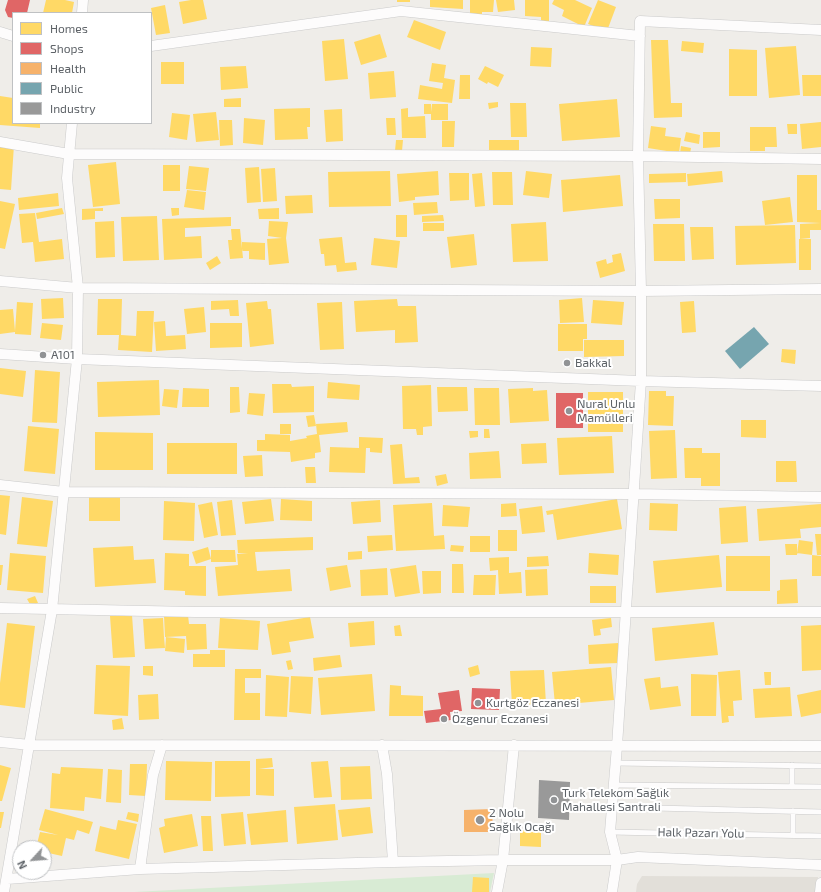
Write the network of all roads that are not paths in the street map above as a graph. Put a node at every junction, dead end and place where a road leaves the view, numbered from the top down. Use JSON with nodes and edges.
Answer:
{"nodes":[{"id":1,"x":83,"y":0,"type":"edge"},
{"id":2,"x":82,"y":12,"type":"edge"},
{"id":3,"x":821,"y":30,"type":"edge"},
{"id":4,"x":0,"y":32,"type":"edge"},
{"id":5,"x":12,"y":36,"type":"edge"},
{"id":6,"x":640,"y":36,"type":"junction"},
{"id":7,"x":152,"y":46,"type":"edge"},
{"id":8,"x":72,"y":124,"type":"edge"},
{"id":9,"x":0,"y":142,"type":"edge"},
{"id":10,"x":69,"y":154,"type":"junction"},
{"id":11,"x":638,"y":156,"type":"junction"},
{"id":12,"x":821,"y":159,"type":"edge"},
{"id":13,"x":0,"y":281,"type":"edge"},
{"id":14,"x":78,"y":288,"type":"junction"},
{"id":15,"x":821,"y":289,"type":"edge"},
{"id":16,"x":641,"y":291,"type":"junction"},
{"id":17,"x":0,"y":354,"type":"edge"},
{"id":18,"x":77,"y":359,"type":"junction"},
{"id":19,"x":641,"y":381,"type":"junction"},
{"id":20,"x":821,"y":386,"type":"edge"},
{"id":21,"x":0,"y":485,"type":"edge"},
{"id":22,"x":64,"y":492,"type":"junction"},
{"id":23,"x":633,"y":494,"type":"junction"},
{"id":24,"x":821,"y":496,"type":"edge"},
{"id":25,"x":0,"y":608,"type":"edge"},
{"id":26,"x":52,"y":610,"type":"junction"},
{"id":27,"x":625,"y":612,"type":"junction"},
{"id":28,"x":821,"y":612,"type":"edge"},
{"id":29,"x":0,"y":742,"type":"edge"},
{"id":30,"x":30,"y":745,"type":"junction"},
{"id":31,"x":162,"y":745,"type":"junction"},
{"id":32,"x":382,"y":745,"type":"junction"},
{"id":33,"x":514,"y":745,"type":"junction"},
{"id":34,"x":617,"y":746,"type":"junction"},
{"id":35,"x":821,"y":746,"type":"edge"},
{"id":36,"x":616,"y":762,"type":"junction"},
{"id":37,"x":792,"y":765,"type":"junction"},
{"id":38,"x":821,"y":766,"type":"edge"},
{"id":39,"x":614,"y":785,"type":"junction"},
{"id":40,"x":792,"y":787,"type":"junction"},
{"id":41,"x":821,"y":787,"type":"edge"},
{"id":42,"x":612,"y":807,"type":"junction"},
{"id":43,"x":792,"y":811,"type":"junction"},
{"id":44,"x":821,"y":812,"type":"edge"},
{"id":45,"x":610,"y":832,"type":"junction"},
{"id":46,"x":793,"y":835,"type":"junction"},
{"id":47,"x":821,"y":836,"type":"edge"},
{"id":48,"x":503,"y":860,"type":"junction"},
{"id":49,"x":617,"y":860,"type":"junction"},
{"id":50,"x":393,"y":862,"type":"junction"},
{"id":51,"x":821,"y":865,"type":"edge"},
{"id":52,"x":140,"y":869,"type":"junction"},
{"id":53,"x":7,"y":879,"type":"junction"},
{"id":54,"x":821,"y":883,"type":"edge"},
{"id":55,"x":4,"y":892,"type":"edge"},
{"id":56,"x":497,"y":892,"type":"edge"},
{"id":57,"x":612,"y":892,"type":"edge"},
{"id":58,"x":820,"y":892,"type":"edge"}],
"edges":[{"from":1,"to":2,"type":"street"},
{"from":3,"to":6,"type":"street"},
{"from":4,"to":5,"type":"street"},
{"from":6,"to":7,"type":"street"},
{"from":6,"to":11,"type":"street"},
{"from":8,"to":10,"type":"street"},
{"from":9,"to":10,"type":"street"},
{"from":10,"to":11,"type":"street"},
{"from":10,"to":14,"type":"street"},
{"from":11,"to":12,"type":"street"},
{"from":11,"to":16,"type":"street"},
{"from":13,"to":14,"type":"street"},
{"from":14,"to":16,"type":"street"},
{"from":14,"to":18,"type":"street"},
{"from":15,"to":16,"type":"street"},
{"from":16,"to":19,"type":"street"},
{"from":17,"to":18,"type":"street"},
{"from":18,"to":19,"type":"street"},
{"from":18,"to":22,"type":"street"},
{"from":19,"to":20,"type":"street"},
{"from":19,"to":23,"type":"street"},
{"from":21,"to":22,"type":"street"},
{"from":22,"to":23,"type":"street"},
{"from":22,"to":26,"type":"street"},
{"from":23,"to":24,"type":"street"},
{"from":23,"to":27,"type":"street"},
{"from":25,"to":26,"type":"street"},
{"from":26,"to":27,"type":"street"},
{"from":26,"to":30,"type":"street"},
{"from":27,"to":28,"type":"street"},
{"from":27,"to":34,"type":"street"},
{"from":29,"to":30,"type":"street"},
{"from":30,"to":31,"type":"street"},
{"from":30,"to":53,"type":"street"},
{"from":31,"to":32,"type":"street"},
{"from":31,"to":52,"type":"street"},
{"from":32,"to":33,"type":"street"},
{"from":32,"to":50,"type":"street"},
{"from":33,"to":34,"type":"street"},
{"from":33,"to":48,"type":"street"},
{"from":34,"to":35,"type":"street"},
{"from":34,"to":36,"type":"street"},
{"from":36,"to":37,"type":"lane"},
{"from":36,"to":39,"type":"street"},
{"from":37,"to":38,"type":"lane"},
{"from":37,"to":40,"type":"lane"},
{"from":39,"to":40,"type":"lane"},
{"from":39,"to":42,"type":"street"},
{"from":40,"to":41,"type":"lane"},
{"from":42,"to":43,"type":"lane","name":"Halk Pazarı Yolu"},
{"from":42,"to":45,"type":"street"},
{"from":43,"to":44,"type":"lane","name":"Halk Pazarı Yolu"},
{"from":43,"to":46,"type":"lane"},
{"from":45,"to":46,"type":"lane","name":"Halk Pazarı Yolu"},
{"from":45,"to":49,"type":"street"},
{"from":46,"to":47,"type":"lane","name":"Halk Pazarı Yolu"},
{"from":48,"to":49,"type":"street"},
{"from":48,"to":50,"type":"street"},
{"from":48,"to":56,"type":"street"},
{"from":49,"to":51,"type":"street"},
{"from":49,"to":57,"type":"street"},
{"from":50,"to":52,"type":"street"},
{"from":52,"to":53,"type":"street"},
{"from":53,"to":55,"type":"street"},
{"from":54,"to":58,"type":"street"}]}
